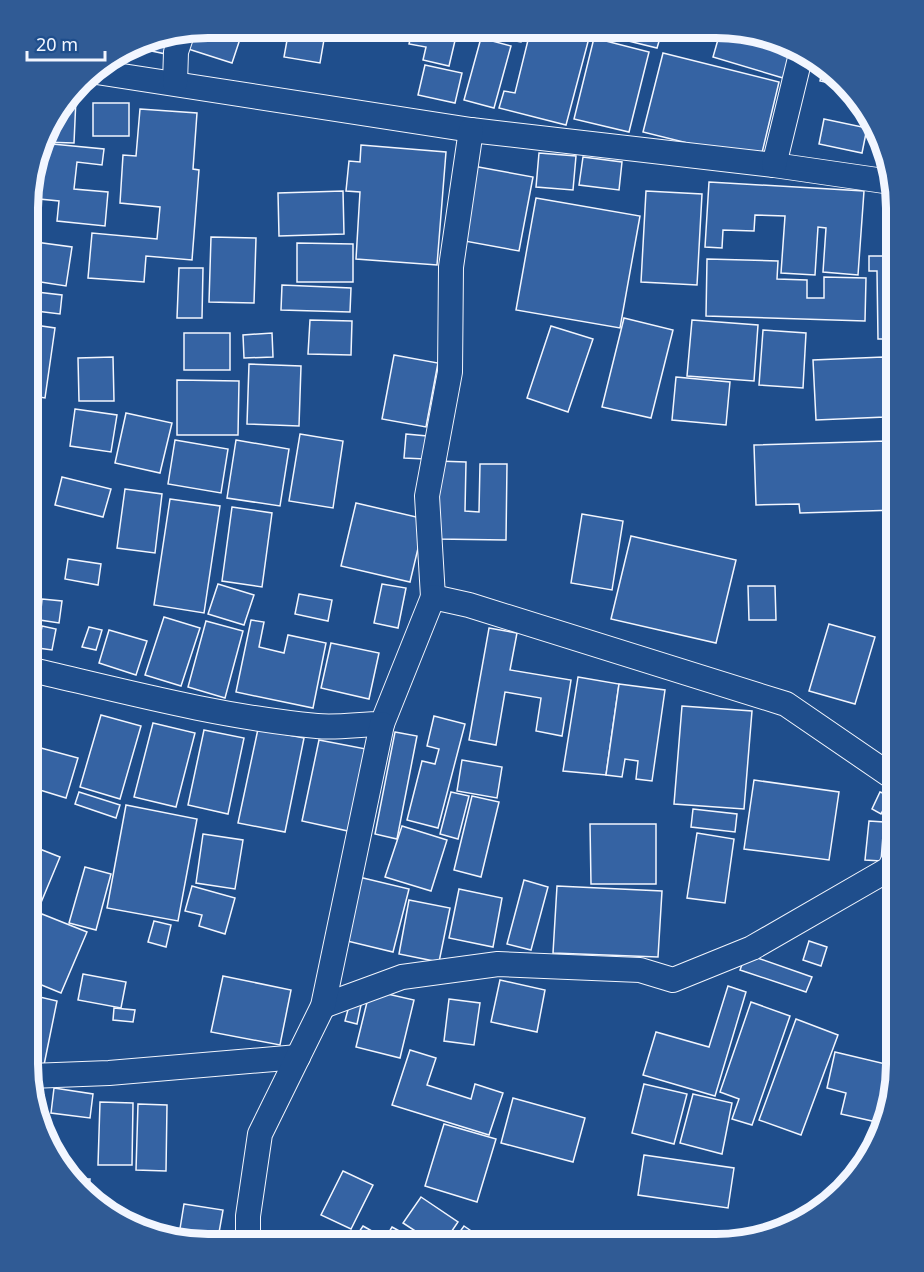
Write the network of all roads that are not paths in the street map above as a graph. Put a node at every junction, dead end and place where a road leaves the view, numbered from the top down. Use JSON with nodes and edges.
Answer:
{"nodes":[{"id":1,"x":180,"y":40,"type":"edge"},
{"id":2,"x":800,"y":59,"type":"edge"},
{"id":3,"x":104,"y":73,"type":"edge"},
{"id":4,"x":174,"y":83,"type":"junction"},
{"id":5,"x":471,"y":130,"type":"junction"},
{"id":6,"x":774,"y":165,"type":"junction"},
{"id":7,"x":884,"y":181,"type":"edge"},
{"id":8,"x":433,"y":597,"type":"junction"},
{"id":9,"x":37,"y":671,"type":"edge"},
{"id":10,"x":382,"y":724,"type":"junction"},
{"id":11,"x":886,"y":772,"type":"edge"},
{"id":12,"x":886,"y":871,"type":"edge"},
{"id":13,"x":323,"y":1006,"type":"junction"},
{"id":14,"x":298,"y":1057,"type":"junction"},
{"id":15,"x":38,"y":1076,"type":"edge"},
{"id":16,"x":248,"y":1234,"type":"edge"}],
"edges":[{"from":1,"to":4,"type":"street"},
{"from":2,"to":6,"type":"street"},
{"from":3,"to":4,"type":"street"},
{"from":4,"to":5,"type":"street"},
{"from":5,"to":6,"type":"street"},
{"from":5,"to":8,"type":"street"},
{"from":6,"to":7,"type":"street"},
{"from":8,"to":10,"type":"street"},
{"from":8,"to":11,"type":"street"},
{"from":9,"to":10,"type":"street"},
{"from":10,"to":13,"type":"street"},
{"from":12,"to":13,"type":"street"},
{"from":13,"to":14,"type":"street"},
{"from":14,"to":15,"type":"street"},
{"from":14,"to":16,"type":"street"}]}
